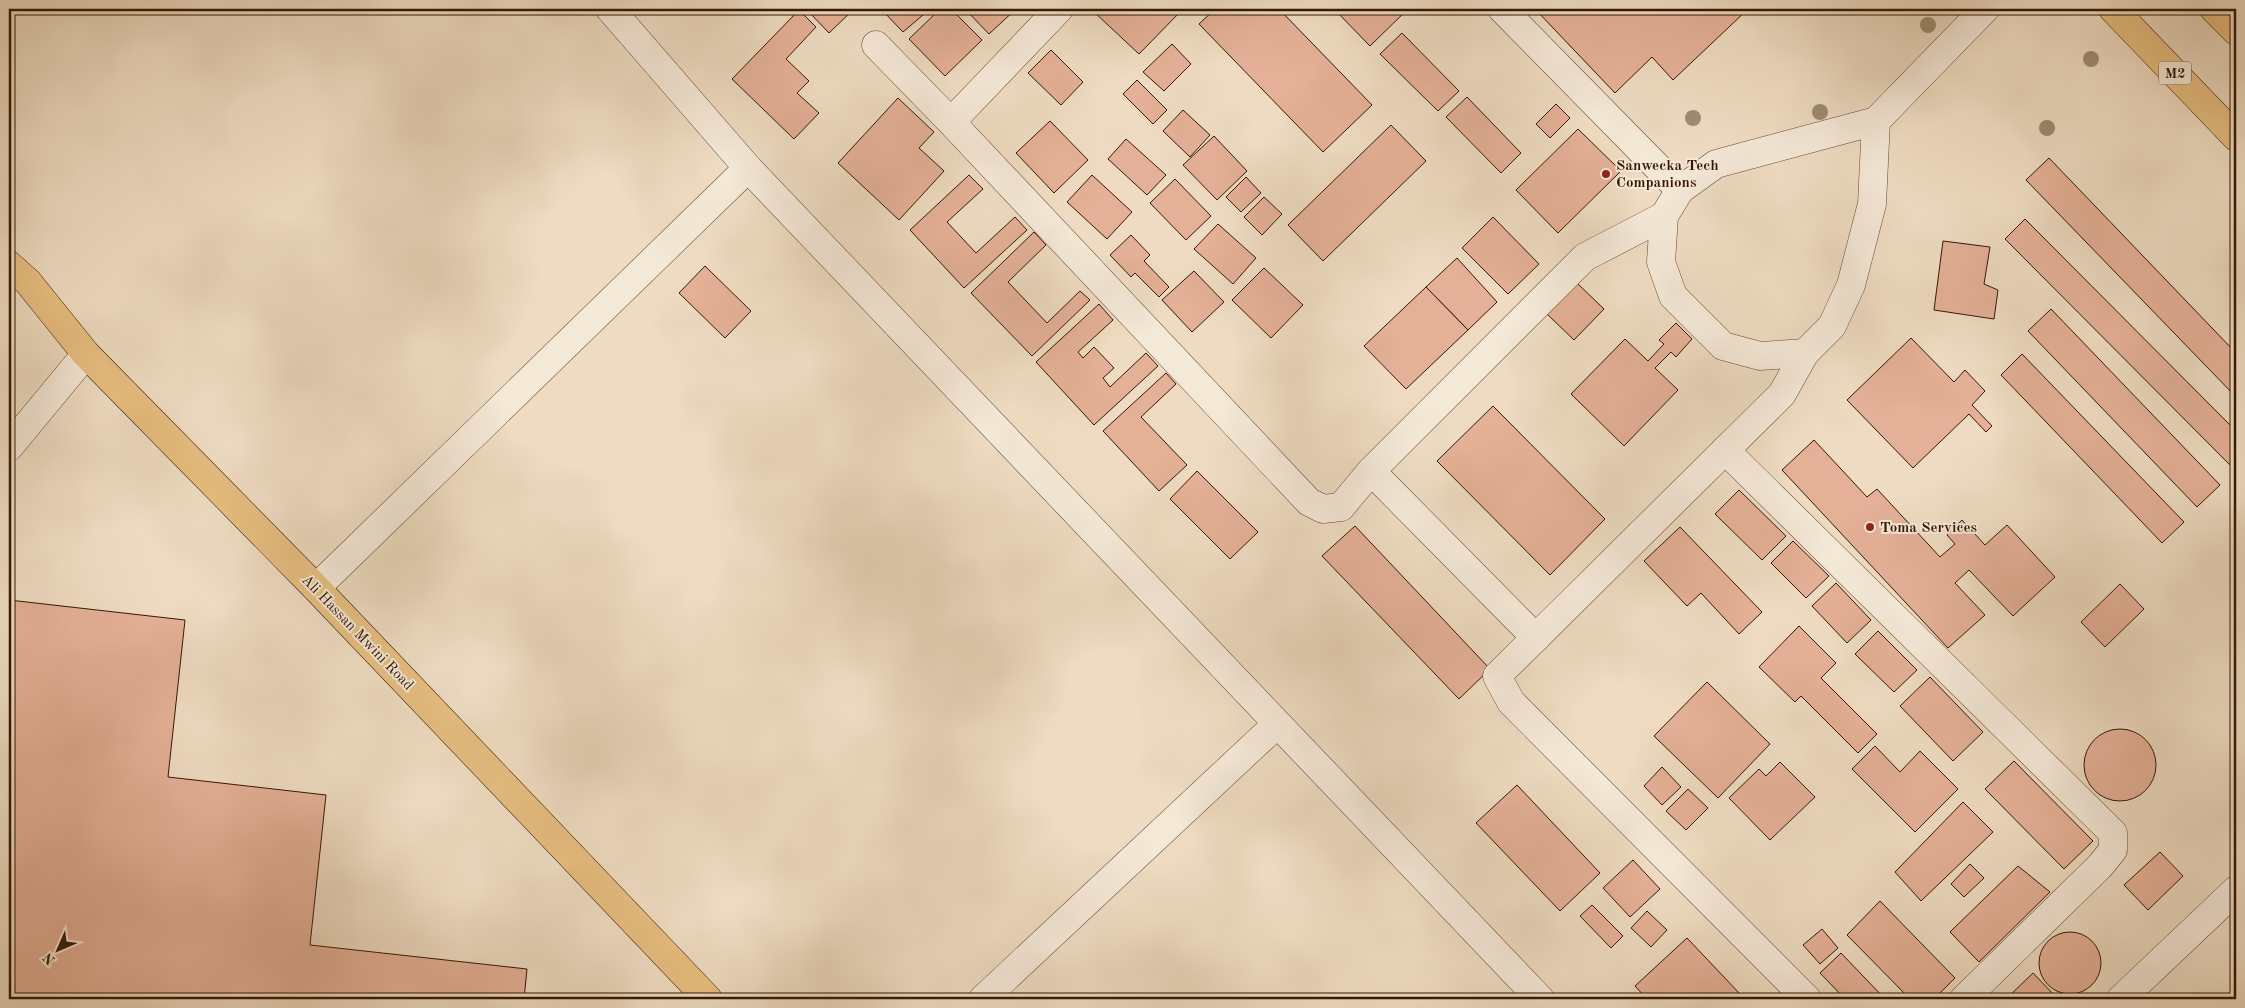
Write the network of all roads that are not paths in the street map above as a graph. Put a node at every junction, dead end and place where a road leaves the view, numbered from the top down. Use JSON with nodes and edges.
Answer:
{"nodes":[{"id":1,"x":610,"y":9,"type":"edge"},
{"id":2,"x":1060,"y":9,"type":"edge"},
{"id":3,"x":1502,"y":9,"type":"edge"},
{"id":4,"x":1985,"y":9,"type":"edge"},
{"id":5,"x":2113,"y":9,"type":"edge"},
{"id":6,"x":2214,"y":9,"type":"edge"},
{"id":7,"x":2236,"y":31,"type":"edge"},
{"id":8,"x":876,"y":45,"type":"dead end"},
{"id":9,"x":1876,"y":121,"type":"junction"},
{"id":10,"x":951,"y":122,"type":"junction"},
{"id":11,"x":2236,"y":137,"type":"edge"},
{"id":12,"x":748,"y":168,"type":"junction"},
{"id":13,"x":1680,"y":190,"type":"junction"},
{"id":14,"x":1664,"y":216,"type":"junction"},
{"id":15,"x":9,"y":265,"type":"edge"},
{"id":16,"x":1805,"y":353,"type":"junction"},
{"id":17,"x":86,"y":354,"type":"junction"},
{"id":18,"x":9,"y":447,"type":"edge"},
{"id":19,"x":1725,"y":450,"type":"junction"},
{"id":20,"x":1371,"y":471,"type":"junction"},
{"id":21,"x":316,"y":588,"type":"junction"},
{"id":22,"x":1536,"y":638,"type":"junction"},
{"id":23,"x":1276,"y":724,"type":"junction"},
{"id":24,"x":2236,"y":890,"type":"edge"},
{"id":25,"x":708,"y":999,"type":"edge"},
{"id":26,"x":983,"y":999,"type":"edge"},
{"id":27,"x":1540,"y":999,"type":"edge"},
{"id":28,"x":1807,"y":999,"type":"edge"},
{"id":29,"x":1964,"y":999,"type":"edge"},
{"id":30,"x":2121,"y":999,"type":"edge"}],
"edges":[{"from":1,"to":12,"type":"street"},
{"from":2,"to":10,"type":"street"},
{"from":3,"to":13,"type":"street"},
{"from":4,"to":9,"type":"street"},
{"from":5,"to":11,"type":"main road","number":"M2"},
{"from":6,"to":7,"type":"main road"},
{"from":8,"to":10,"type":"street"},
{"from":9,"to":13,"type":"street"},
{"from":9,"to":16,"type":"street"},
{"from":10,"to":20,"type":"street"},
{"from":12,"to":21,"type":"street"},
{"from":12,"to":23,"type":"street"},
{"from":13,"to":14,"type":"street"},
{"from":14,"to":16,"type":"street"},
{"from":14,"to":20,"type":"street"},
{"from":15,"to":17,"type":"main road","name":"Ali Hassan Mwini Road"},
{"from":16,"to":19,"type":"street"},
{"from":17,"to":18,"type":"street"},
{"from":17,"to":21,"type":"main road","name":"Ali Hassan Mwini Road"},
{"from":19,"to":22,"type":"street"},
{"from":19,"to":29,"type":"street"},
{"from":20,"to":22,"type":"street"},
{"from":21,"to":25,"type":"main road","name":"Ali Hassan Mwini Road"},
{"from":22,"to":28,"type":"street"},
{"from":23,"to":26,"type":"street"},
{"from":23,"to":27,"type":"street"},
{"from":24,"to":30,"type":"street"}]}
